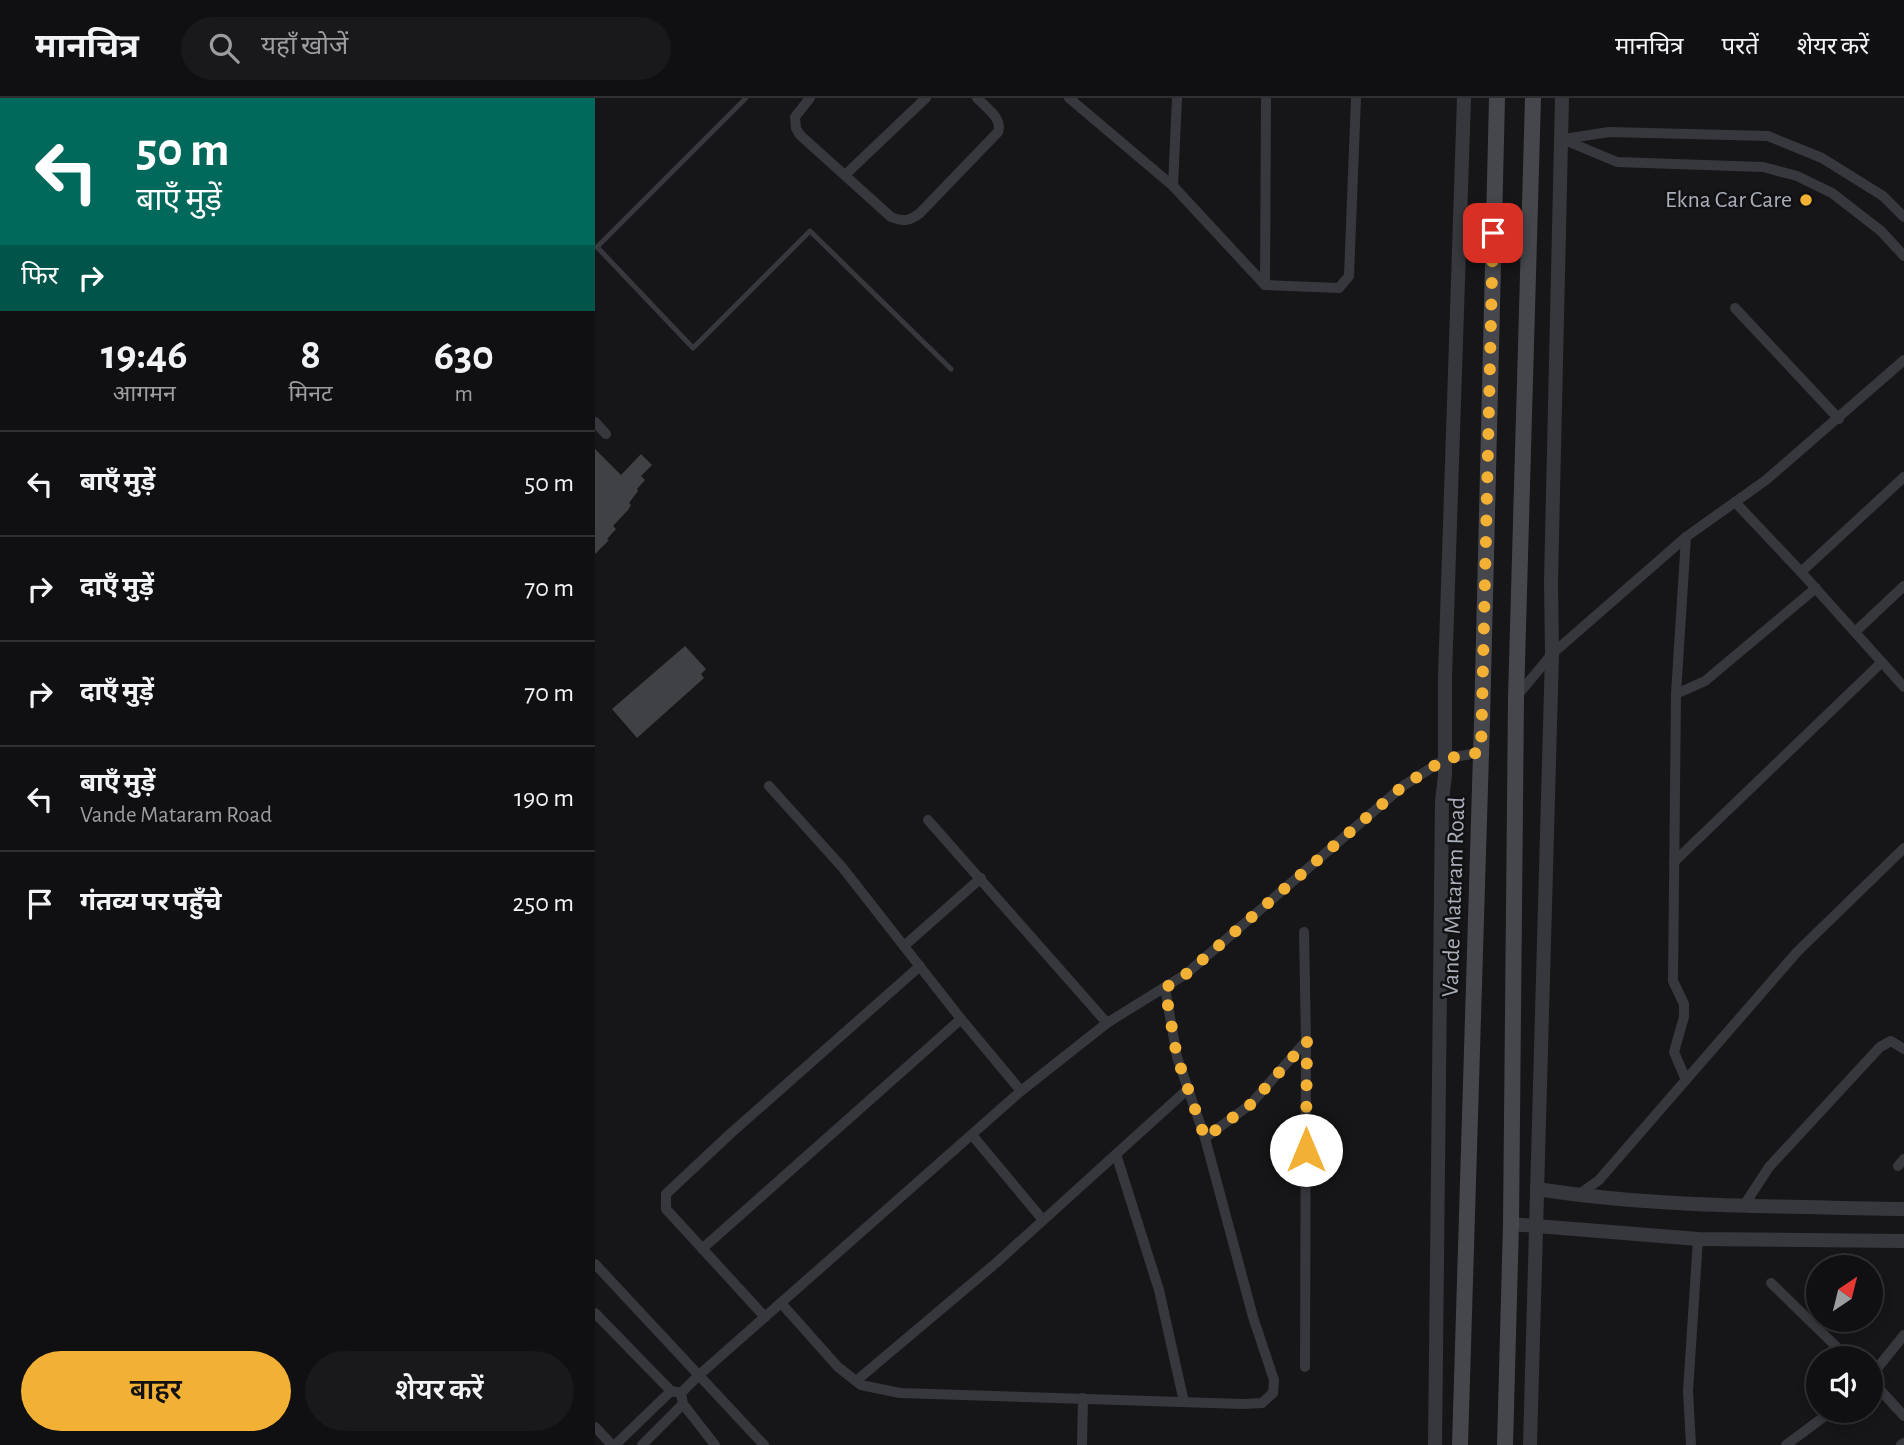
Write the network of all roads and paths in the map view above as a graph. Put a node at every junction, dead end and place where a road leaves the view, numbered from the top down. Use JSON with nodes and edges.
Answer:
{"nodes":[{"id":1,"x":746,"y":98,"type":"edge"},
{"id":2,"x":810,"y":98,"type":"edge"},
{"id":3,"x":925,"y":98,"type":"edge"},
{"id":4,"x":977,"y":98,"type":"edge"},
{"id":5,"x":1069,"y":98,"type":"edge"},
{"id":6,"x":1084,"y":98,"type":"edge"},
{"id":7,"x":1177,"y":98,"type":"edge"},
{"id":8,"x":1266,"y":98,"type":"edge"},
{"id":9,"x":1356,"y":98,"type":"edge"},
{"id":10,"x":1464,"y":98,"type":"edge"},
{"id":11,"x":1497,"y":98,"type":"edge"},
{"id":12,"x":1533,"y":98,"type":"edge"},
{"id":13,"x":1562,"y":98,"type":"edge"},
{"id":14,"x":1084,"y":111,"type":"junction"},
{"id":15,"x":1562,"y":139,"type":"junction"},
{"id":16,"x":845,"y":174,"type":"junction"},
{"id":17,"x":1173,"y":186,"type":"junction"},
{"id":18,"x":1904,"y":217,"type":"edge"},
{"id":19,"x":596,"y":246,"type":"edge"},
{"id":20,"x":1904,"y":256,"type":"edge"},
{"id":21,"x":1265,"y":285,"type":"junction"},
{"id":22,"x":1735,"y":308,"type":"dead end"},
{"id":23,"x":1904,"y":360,"type":"edge"},
{"id":24,"x":951,"y":369,"type":"dead end"},
{"id":25,"x":1839,"y":419,"type":"junction"},
{"id":26,"x":595,"y":422,"type":"edge"},
{"id":27,"x":606,"y":433,"type":"dead end"},
{"id":28,"x":1904,"y":477,"type":"edge"},
{"id":29,"x":1735,"y":502,"type":"junction"},
{"id":30,"x":1686,"y":537,"type":"junction"},
{"id":31,"x":1801,"y":572,"type":"junction"},
{"id":32,"x":1904,"y":586,"type":"edge"},
{"id":33,"x":1816,"y":588,"type":"junction"},
{"id":34,"x":1855,"y":632,"type":"junction"},
{"id":35,"x":1552,"y":654,"type":"junction"},
{"id":36,"x":1882,"y":662,"type":"junction"},
{"id":37,"x":1904,"y":687,"type":"edge"},
{"id":38,"x":1676,"y":694,"type":"junction"},
{"id":39,"x":1516,"y":698,"type":"junction"},
{"id":40,"x":1481,"y":752,"type":"junction"},
{"id":41,"x":1445,"y":759,"type":"junction"},
{"id":42,"x":769,"y":786,"type":"dead end"},
{"id":43,"x":928,"y":820,"type":"dead end"},
{"id":44,"x":1904,"y":848,"type":"edge"},
{"id":45,"x":1674,"y":862,"type":"junction"},
{"id":46,"x":981,"y":877,"type":"junction"},
{"id":47,"x":1304,"y":932,"type":"dead end"},
{"id":48,"x":904,"y":946,"type":"junction"},
{"id":49,"x":920,"y":966,"type":"junction"},
{"id":50,"x":1165,"y":988,"type":"junction"},
{"id":51,"x":961,"y":1019,"type":"junction"},
{"id":52,"x":1107,"y":1023,"type":"junction"},
{"id":53,"x":1307,"y":1041,"type":"junction"},
{"id":54,"x":1904,"y":1049,"type":"edge"},
{"id":55,"x":1686,"y":1080,"type":"junction"},
{"id":56,"x":1188,"y":1089,"type":"junction"},
{"id":57,"x":1021,"y":1091,"type":"junction"},
{"id":58,"x":972,"y":1135,"type":"junction"},
{"id":59,"x":1205,"y":1138,"type":"junction"},
{"id":60,"x":1116,"y":1154,"type":"junction"},
{"id":61,"x":1537,"y":1189,"type":"junction"},
{"id":62,"x":1578,"y":1195,"type":"junction"},
{"id":63,"x":1743,"y":1207,"type":"junction"},
{"id":64,"x":1904,"y":1209,"type":"edge"},
{"id":65,"x":1043,"y":1220,"type":"junction"},
{"id":66,"x":1511,"y":1224,"type":"junction"},
{"id":67,"x":1535,"y":1226,"type":"junction"},
{"id":68,"x":1698,"y":1239,"type":"junction"},
{"id":69,"x":1904,"y":1241,"type":"edge"},
{"id":70,"x":702,"y":1249,"type":"junction"},
{"id":71,"x":595,"y":1264,"type":"edge"},
{"id":72,"x":1771,"y":1283,"type":"dead end"},
{"id":73,"x":781,"y":1303,"type":"junction"},
{"id":74,"x":595,"y":1313,"type":"edge"},
{"id":75,"x":765,"y":1317,"type":"junction"},
{"id":76,"x":1904,"y":1335,"type":"edge"},
{"id":77,"x":1836,"y":1346,"type":"edge"},
{"id":78,"x":1883,"y":1362,"type":"edge"},
{"id":79,"x":1305,"y":1367,"type":"dead end"},
{"id":80,"x":698,"y":1376,"type":"junction"},
{"id":81,"x":856,"y":1381,"type":"junction"},
{"id":82,"x":1883,"y":1392,"type":"edge"},
{"id":83,"x":678,"y":1396,"type":"junction"},
{"id":84,"x":1083,"y":1398,"type":"junction"},
{"id":85,"x":1184,"y":1402,"type":"junction"},
{"id":86,"x":1904,"y":1416,"type":"edge"},
{"id":87,"x":1816,"y":1423,"type":"edge"},
{"id":88,"x":595,"y":1427,"type":"edge"},
{"id":89,"x":613,"y":1445,"type":"edge"},
{"id":90,"x":642,"y":1445,"type":"edge"},
{"id":91,"x":715,"y":1445,"type":"edge"},
{"id":92,"x":764,"y":1445,"type":"edge"},
{"id":93,"x":1082,"y":1445,"type":"edge"},
{"id":94,"x":1435,"y":1445,"type":"edge"},
{"id":95,"x":1460,"y":1445,"type":"edge"},
{"id":96,"x":1505,"y":1445,"type":"edge"},
{"id":97,"x":1530,"y":1445,"type":"edge"},
{"id":98,"x":1691,"y":1445,"type":"edge"},
{"id":99,"x":1786,"y":1445,"type":"edge"}],
"edges":[{"from":1,"to":19,"type":"lane"},
{"from":2,"to":16,"type":"street"},
{"from":3,"to":16,"type":"street"},
{"from":4,"to":16,"type":"street"},
{"from":5,"to":14,"type":"street"},
{"from":6,"to":14,"type":"street"},
{"from":7,"to":17,"type":"street"},
{"from":8,"to":21,"type":"street"},
{"from":9,"to":21,"type":"street"},
{"from":10,"to":41,"type":"street"},
{"from":11,"to":40,"type":"main road","name":"Vande Mataram Road"},
{"from":12,"to":39,"type":"main road"},
{"from":13,"to":15,"type":"street"},
{"from":14,"to":17,"type":"street"},
{"from":15,"to":18,"type":"street"},
{"from":15,"to":20,"type":"street"},
{"from":15,"to":35,"type":"street"},
{"from":17,"to":21,"type":"street"},
{"from":19,"to":24,"type":"lane"},
{"from":22,"to":25,"type":"street"},
{"from":23,"to":25,"type":"street"},
{"from":25,"to":29,"type":"street"},
{"from":26,"to":27,"type":"street"},
{"from":28,"to":31,"type":"street"},
{"from":29,"to":30,"type":"street"},
{"from":29,"to":31,"type":"street"},
{"from":30,"to":35,"type":"street"},
{"from":30,"to":38,"type":"street"},
{"from":31,"to":33,"type":"street"},
{"from":32,"to":34,"type":"street"},
{"from":33,"to":34,"type":"street"},
{"from":33,"to":38,"type":"street"},
{"from":34,"to":36,"type":"street"},
{"from":35,"to":39,"type":"street"},
{"from":35,"to":61,"type":"street"},
{"from":36,"to":37,"type":"street"},
{"from":36,"to":45,"type":"street"},
{"from":38,"to":45,"type":"street"},
{"from":39,"to":66,"type":"main road"},
{"from":40,"to":41,"type":"street"},
{"from":40,"to":95,"type":"main road","name":"Vande Mataram Road"},
{"from":41,"to":50,"type":"street"},
{"from":41,"to":94,"type":"street"},
{"from":42,"to":48,"type":"street"},
{"from":43,"to":46,"type":"street"},
{"from":44,"to":55,"type":"street"},
{"from":45,"to":55,"type":"street"},
{"from":46,"to":48,"type":"street"},
{"from":46,"to":52,"type":"street"},
{"from":47,"to":53,"type":"street"},
{"from":48,"to":49,"type":"street"},
{"from":49,"to":51,"type":"street"},
{"from":49,"to":70,"type":"street"},
{"from":50,"to":52,"type":"street"},
{"from":50,"to":56,"type":"street"},
{"from":51,"to":57,"type":"street"},
{"from":51,"to":70,"type":"street"},
{"from":52,"to":57,"type":"street"},
{"from":53,"to":59,"type":"street"},
{"from":53,"to":79,"type":"street"},
{"from":54,"to":63,"type":"street"},
{"from":55,"to":62,"type":"street"},
{"from":56,"to":59,"type":"street"},
{"from":56,"to":60,"type":"street"},
{"from":57,"to":58,"type":"street"},
{"from":58,"to":65,"type":"street"},
{"from":58,"to":73,"type":"street"},
{"from":59,"to":85,"type":"street"},
{"from":60,"to":65,"type":"street"},
{"from":60,"to":85,"type":"street"},
{"from":61,"to":62,"type":"street"},
{"from":61,"to":67,"type":"street"},
{"from":62,"to":63,"type":"street"},
{"from":63,"to":64,"type":"street"},
{"from":65,"to":81,"type":"street"},
{"from":66,"to":67,"type":"street"},
{"from":66,"to":96,"type":"main road"},
{"from":67,"to":68,"type":"street"},
{"from":67,"to":97,"type":"street"},
{"from":68,"to":69,"type":"street"},
{"from":68,"to":98,"type":"street"},
{"from":70,"to":75,"type":"street"},
{"from":71,"to":80,"type":"street"},
{"from":72,"to":77,"type":"street"},
{"from":73,"to":75,"type":"street"},
{"from":73,"to":81,"type":"street"},
{"from":74,"to":83,"type":"street"},
{"from":75,"to":80,"type":"street"},
{"from":76,"to":78,"type":"street"},
{"from":80,"to":83,"type":"street"},
{"from":80,"to":92,"type":"street"},
{"from":81,"to":84,"type":"street"},
{"from":82,"to":86,"type":"street"},
{"from":83,"to":89,"type":"street"},
{"from":83,"to":90,"type":"street"},
{"from":83,"to":91,"type":"street"},
{"from":84,"to":85,"type":"street"},
{"from":84,"to":93,"type":"street"},
{"from":87,"to":99,"type":"street"},
{"from":88,"to":89,"type":"street"}]}
